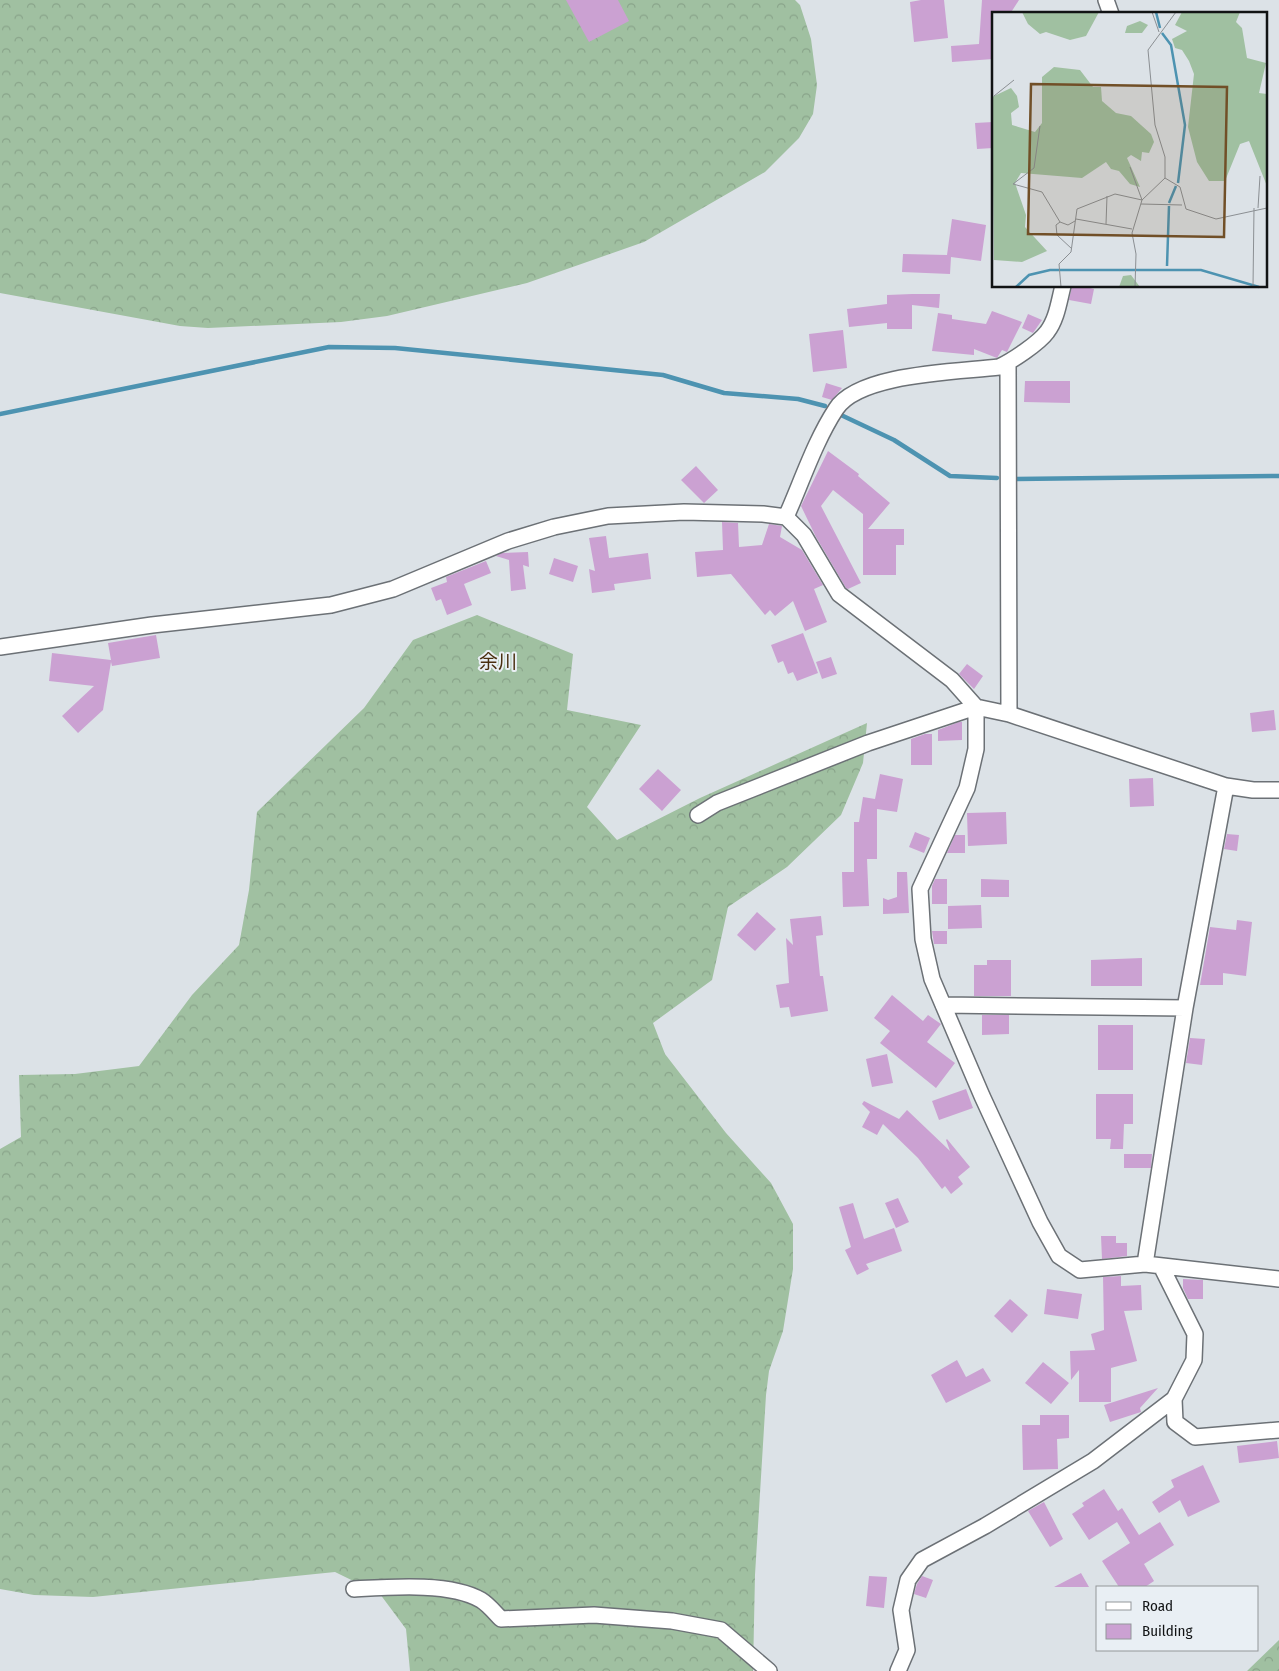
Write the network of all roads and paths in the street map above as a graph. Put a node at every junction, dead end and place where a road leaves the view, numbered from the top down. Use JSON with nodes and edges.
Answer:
{"nodes":[{"id":1,"x":1106,"y":0,"type":"edge"},
{"id":2,"x":1110,"y":12,"type":"edge"},
{"id":3,"x":1062,"y":288,"type":"edge"},
{"id":4,"x":1008,"y":362,"type":"junction"},
{"id":5,"x":786,"y":517,"type":"junction"},
{"id":6,"x":0,"y":647,"type":"edge"},
{"id":7,"x":976,"y":708,"type":"junction"},
{"id":8,"x":1009,"y":714,"type":"junction"},
{"id":9,"x":1226,"y":786,"type":"junction"},
{"id":10,"x":1279,"y":790,"type":"edge"},
{"id":11,"x":698,"y":815,"type":"dead end"},
{"id":12,"x":943,"y":1005,"type":"junction"},
{"id":13,"x":1185,"y":1008,"type":"junction"},
{"id":14,"x":1145,"y":1264,"type":"junction"},
{"id":15,"x":1161,"y":1266,"type":"junction"},
{"id":16,"x":1279,"y":1279,"type":"edge"},
{"id":17,"x":1174,"y":1399,"type":"junction"},
{"id":18,"x":1279,"y":1430,"type":"edge"},
{"id":19,"x":354,"y":1589,"type":"dead end"},
{"id":20,"x":768,"y":1671,"type":"edge"},
{"id":21,"x":898,"y":1671,"type":"edge"}],
"edges":[{"from":1,"to":2,"type":"street"},
{"from":3,"to":4,"type":"street"},
{"from":4,"to":5,"type":"street"},
{"from":4,"to":8,"type":"street"},
{"from":5,"to":6,"type":"street"},
{"from":5,"to":7,"type":"street"},
{"from":7,"to":8,"type":"street"},
{"from":7,"to":11,"type":"street"},
{"from":7,"to":12,"type":"street"},
{"from":8,"to":9,"type":"street"},
{"from":9,"to":10,"type":"street"},
{"from":9,"to":13,"type":"street"},
{"from":12,"to":13,"type":"street"},
{"from":12,"to":14,"type":"street"},
{"from":13,"to":14,"type":"street"},
{"from":14,"to":15,"type":"street"},
{"from":15,"to":16,"type":"street"},
{"from":15,"to":17,"type":"street"},
{"from":17,"to":18,"type":"street"},
{"from":17,"to":21,"type":"street"},
{"from":19,"to":20,"type":"street"}]}
